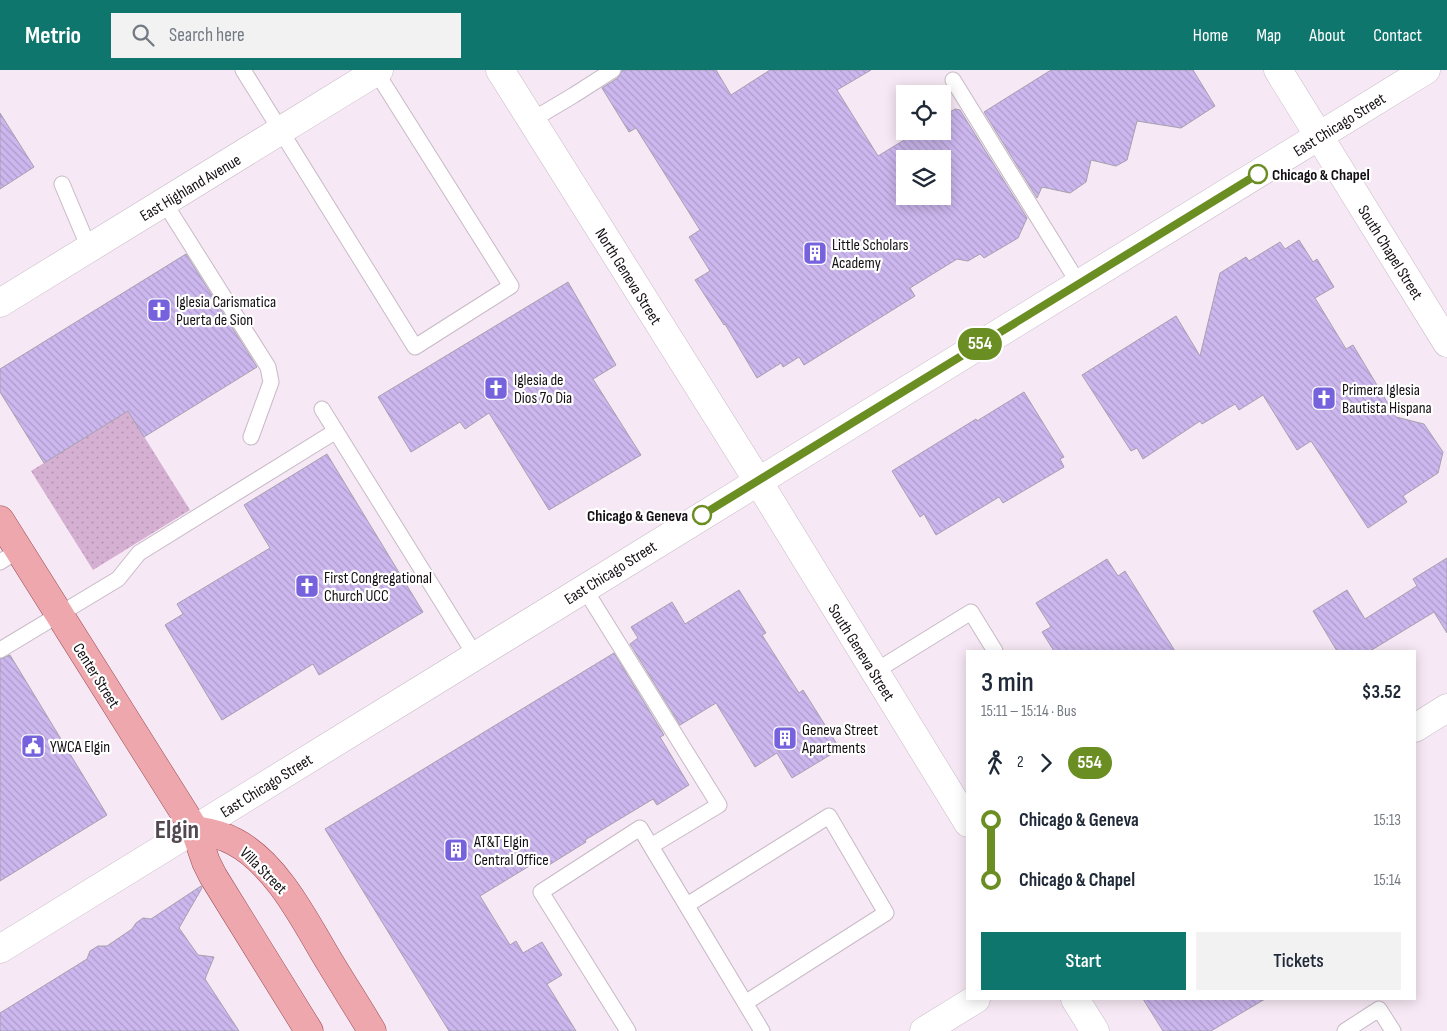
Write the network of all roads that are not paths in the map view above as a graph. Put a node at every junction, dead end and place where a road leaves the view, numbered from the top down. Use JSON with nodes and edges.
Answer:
{"nodes":[{"id":1,"x":243,"y":70,"type":"edge"},
{"id":2,"x":500,"y":70,"type":"edge"},
{"id":3,"x":613,"y":70,"type":"edge"},
{"id":4,"x":1278,"y":70,"type":"edge"},
{"id":5,"x":1426,"y":70,"type":"edge"},
{"id":6,"x":377,"y":71,"type":"edge"},
{"id":7,"x":953,"y":80,"type":"dead end"},
{"id":8,"x":532,"y":120,"type":"junction"},
{"id":9,"x":281,"y":131,"type":"junction"},
{"id":10,"x":1319,"y":136,"type":"junction"},
{"id":11,"x":62,"y":184,"type":"dead end"},
{"id":12,"x":164,"y":202,"type":"junction"},
{"id":13,"x":89,"y":248,"type":"junction"},
{"id":14,"x":1079,"y":284,"type":"junction"},
{"id":15,"x":0,"y":303,"type":"edge"},
{"id":16,"x":1447,"y":343,"type":"edge"},
{"id":17,"x":322,"y":409,"type":"dead end"},
{"id":18,"x":336,"y":431,"type":"junction"},
{"id":19,"x":252,"y":437,"type":"dead end"},
{"id":20,"x":758,"y":482,"type":"junction"},
{"id":21,"x":0,"y":520,"type":"edge"},
{"id":22,"x":9,"y":556,"type":"edge"},
{"id":23,"x":584,"y":588,"type":"junction"},
{"id":24,"x":59,"y":614,"type":"junction"},
{"id":25,"x":0,"y":650,"type":"edge"},
{"id":26,"x":995,"y":650,"type":"edge"},
{"id":27,"x":476,"y":655,"type":"junction"},
{"id":28,"x":874,"y":672,"type":"junction"},
{"id":29,"x":1447,"y":708,"type":"edge"},
{"id":30,"x":1416,"y":727,"type":"edge"},
{"id":31,"x":966,"y":820,"type":"edge"},
{"id":32,"x":195,"y":830,"type":"junction"},
{"id":33,"x":651,"y":846,"type":"junction"},
{"id":34,"x":687,"y":905,"type":"junction"},
{"id":35,"x":0,"y":949,"type":"edge"},
{"id":36,"x":974,"y":1000,"type":"edge"},
{"id":37,"x":1077,"y":1000,"type":"edge"},
{"id":38,"x":745,"y":1003,"type":"junction"},
{"id":39,"x":309,"y":1031,"type":"edge"},
{"id":40,"x":372,"y":1031,"type":"edge"},
{"id":41,"x":628,"y":1031,"type":"edge"},
{"id":42,"x":762,"y":1031,"type":"edge"},
{"id":43,"x":924,"y":1031,"type":"edge"},
{"id":44,"x":1095,"y":1031,"type":"edge"},
{"id":45,"x":1345,"y":1031,"type":"edge"},
{"id":46,"x":1393,"y":1031,"type":"edge"}],
"edges":[{"from":1,"to":9,"type":"lane"},
{"from":2,"to":8,"type":"street","name":"North Geneva Street"},
{"from":3,"to":8,"type":"lane"},
{"from":4,"to":10,"type":"street","name":"South Chapel Street"},
{"from":5,"to":10,"type":"street","name":"East Chicago Street"},
{"from":6,"to":9,"type":"street","name":"East Highland Avenue"},
{"from":6,"to":9,"type":"lane"},
{"from":7,"to":14,"type":"lane"},
{"from":8,"to":20,"type":"street","name":"North Geneva Street"},
{"from":9,"to":12,"type":"street","name":"East Highland Avenue"},
{"from":10,"to":14,"type":"street","name":"East Chicago Street"},
{"from":10,"to":16,"type":"street","name":"South Chapel Street"},
{"from":11,"to":13,"type":"lane"},
{"from":12,"to":13,"type":"street","name":"East Highland Avenue"},
{"from":12,"to":19,"type":"lane"},
{"from":13,"to":15,"type":"street","name":"East Highland Avenue"},
{"from":14,"to":20,"type":"street","name":"East Chicago Street"},
{"from":17,"to":18,"type":"lane"},
{"from":18,"to":24,"type":"lane"},
{"from":18,"to":27,"type":"lane"},
{"from":20,"to":23,"type":"street","name":"East Chicago Street"},
{"from":20,"to":28,"type":"street","name":"South Geneva Street"},
{"from":21,"to":22,"type":"main road","name":"Center Street"},
{"from":22,"to":24,"type":"main road","name":"Center Street"},
{"from":23,"to":27,"type":"street","name":"East Chicago Street"},
{"from":23,"to":33,"type":"lane"},
{"from":24,"to":25,"type":"lane"},
{"from":24,"to":32,"type":"main road","name":"Center Street"},
{"from":26,"to":28,"type":"lane"},
{"from":27,"to":32,"type":"street","name":"East Chicago Street"},
{"from":28,"to":31,"type":"street","name":"South Geneva Street"},
{"from":29,"to":30,"type":"street"},
{"from":32,"to":35,"type":"street","name":"East Chicago Street"},
{"from":32,"to":39,"type":"main road"},
{"from":32,"to":40,"type":"main road","name":"Villa Street"},
{"from":33,"to":34,"type":"lane"},
{"from":33,"to":41,"type":"lane"},
{"from":34,"to":38,"type":"lane"},
{"from":34,"to":38,"type":"lane"},
{"from":36,"to":43,"type":"street"},
{"from":37,"to":44,"type":"street"},
{"from":38,"to":42,"type":"lane"},
{"from":45,"to":46,"type":"lane"}]}
